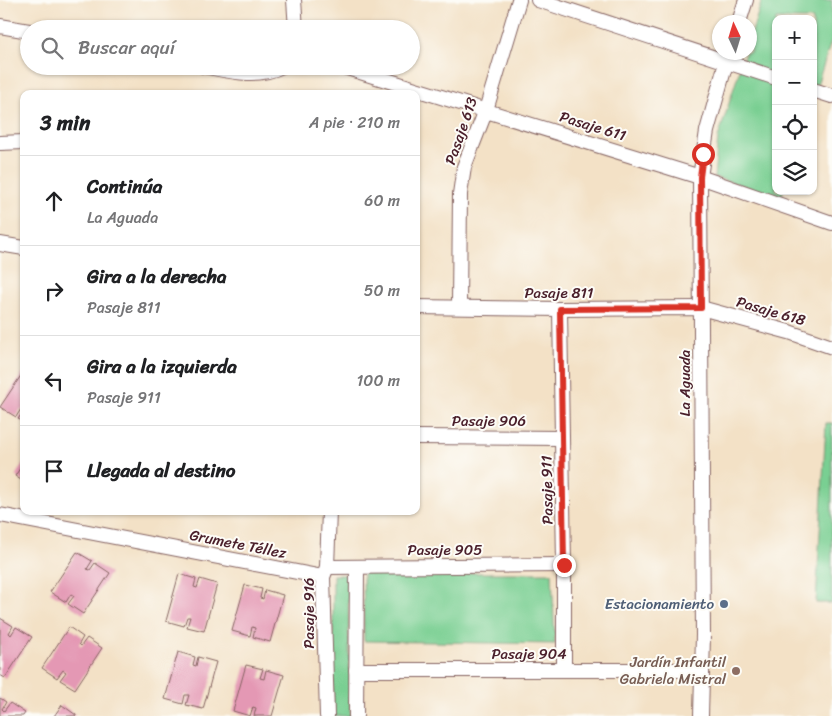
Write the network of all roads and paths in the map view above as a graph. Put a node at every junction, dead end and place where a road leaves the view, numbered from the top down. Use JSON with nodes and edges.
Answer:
{"nodes":[{"id":1,"x":294,"y":0,"type":"edge"},
{"id":2,"x":519,"y":0,"type":"edge"},
{"id":3,"x":538,"y":0,"type":"edge"},
{"id":4,"x":746,"y":0,"type":"edge"},
{"id":5,"x":741,"y":15,"type":"edge"},
{"id":6,"x":295,"y":20,"type":"edge"},
{"id":7,"x":0,"y":26,"type":"edge"},
{"id":8,"x":20,"y":29,"type":"edge"},
{"id":9,"x":712,"y":53,"type":"edge"},
{"id":10,"x":727,"y":60,"type":"edge"},
{"id":11,"x":733,"y":60,"type":"edge"},
{"id":12,"x":371,"y":75,"type":"edge"},
{"id":13,"x":772,"y":76,"type":"edge"},
{"id":14,"x":817,"y":91,"type":"edge"},
{"id":15,"x":832,"y":96,"type":"edge"},
{"id":16,"x":486,"y":110,"type":"junction"},
{"id":17,"x":20,"y":142,"type":"edge"},
{"id":18,"x":0,"y":143,"type":"edge"},
{"id":19,"x":700,"y":177,"type":"junction"},
{"id":20,"x":832,"y":223,"type":"edge"},
{"id":21,"x":0,"y":244,"type":"edge"},
{"id":22,"x":20,"y":247,"type":"edge"},
{"id":23,"x":420,"y":307,"type":"edge"},
{"id":24,"x":459,"y":307,"type":"junction"},
{"id":25,"x":701,"y":308,"type":"junction"},
{"id":26,"x":560,"y":309,"type":"junction"},
{"id":27,"x":832,"y":347,"type":"edge"},
{"id":28,"x":420,"y":437,"type":"edge"},
{"id":29,"x":562,"y":438,"type":"junction"},
{"id":30,"x":0,"y":515,"type":"edge"},
{"id":31,"x":329,"y":515,"type":"edge"},
{"id":32,"x":564,"y":565,"type":"junction"},
{"id":33,"x":356,"y":566,"type":"junction"},
{"id":34,"x":325,"y":572,"type":"junction"},
{"id":35,"x":356,"y":670,"type":"junction"},
{"id":36,"x":564,"y":670,"type":"junction"},
{"id":37,"x":702,"y":670,"type":"junction"},
{"id":38,"x":327,"y":716,"type":"edge"},
{"id":39,"x":356,"y":716,"type":"edge"},
{"id":40,"x":701,"y":716,"type":"edge"}],
"edges":[{"from":1,"to":6,"type":"street"},
{"from":2,"to":16,"type":"street","name":"Pasaje 613"},
{"from":3,"to":9,"type":"street"},
{"from":4,"to":5,"type":"street"},
{"from":7,"to":8,"type":"street"},
{"from":10,"to":19,"type":"street","name":"La Aguada"},
{"from":11,"to":13,"type":"street"},
{"from":12,"to":16,"type":"street","name":"Pasaje 611"},
{"from":14,"to":15,"type":"street"},
{"from":16,"to":19,"type":"street","name":"Pasaje 611"},
{"from":16,"to":24,"type":"street","name":"Pasaje 613"},
{"from":17,"to":18,"type":"street"},
{"from":19,"to":20,"type":"street","name":"Pasaje 611"},
{"from":19,"to":25,"type":"street","name":"La Aguada"},
{"from":21,"to":22,"type":"street"},
{"from":23,"to":24,"type":"street","name":"Pasaje 811"},
{"from":24,"to":26,"type":"street","name":"Pasaje 811"},
{"from":25,"to":26,"type":"street","name":"Pasaje 811"},
{"from":25,"to":27,"type":"street","name":"Pasaje 618"},
{"from":25,"to":37,"type":"street","name":"La Aguada"},
{"from":26,"to":29,"type":"street","name":"Pasaje 911"},
{"from":28,"to":29,"type":"street","name":"Pasaje 906"},
{"from":29,"to":32,"type":"street","name":"Pasaje 911"},
{"from":30,"to":34,"type":"street","name":"Grumete Téllez"},
{"from":31,"to":34,"type":"street","name":"Pasaje 916"},
{"from":32,"to":33,"type":"street","name":"Pasaje 905"},
{"from":32,"to":36,"type":"street","name":"Pasaje 911"},
{"from":33,"to":34,"type":"street","name":"Pasaje 905"},
{"from":33,"to":35,"type":"street"},
{"from":34,"to":38,"type":"street","name":"Pasaje 916"},
{"from":35,"to":36,"type":"street","name":"Pasaje 904"},
{"from":35,"to":39,"type":"street"},
{"from":36,"to":37,"type":"street","name":"Pasaje 904"},
{"from":37,"to":40,"type":"street","name":"La Aguada"}]}
